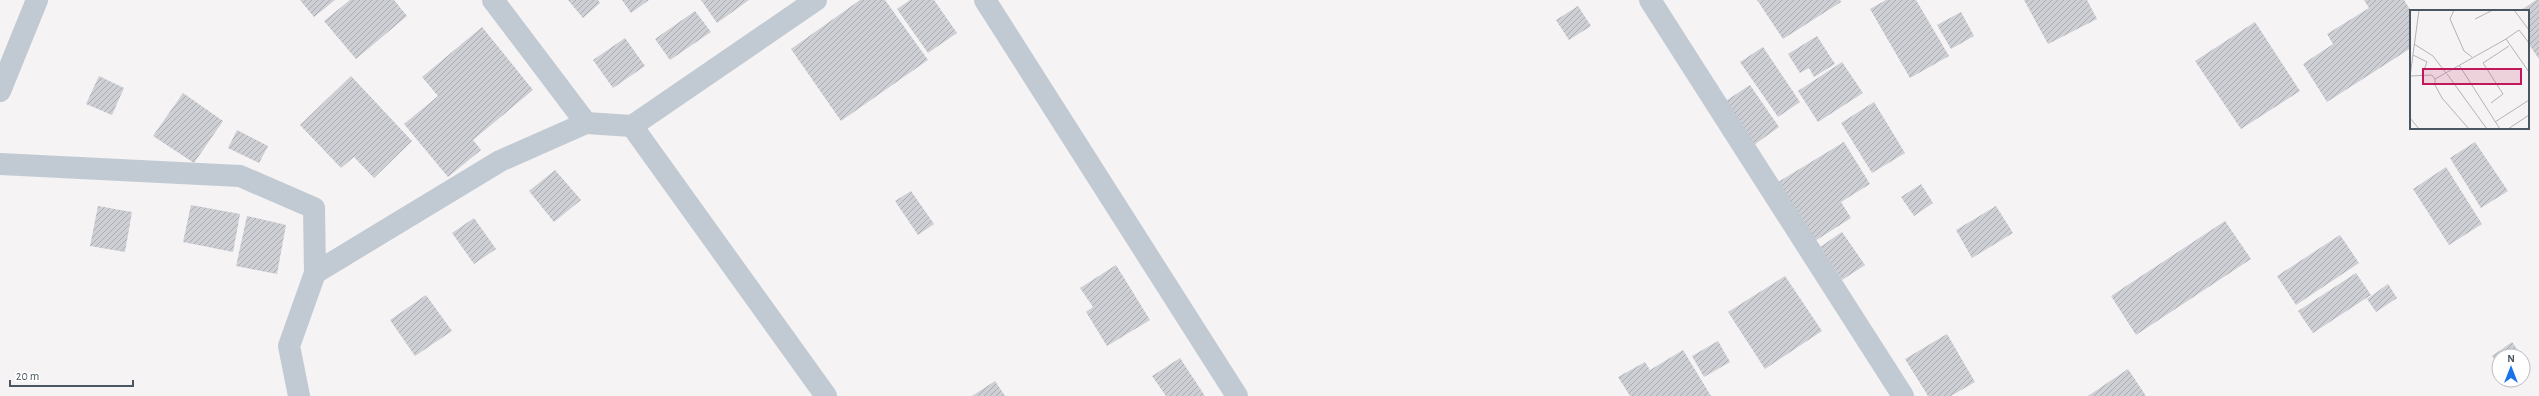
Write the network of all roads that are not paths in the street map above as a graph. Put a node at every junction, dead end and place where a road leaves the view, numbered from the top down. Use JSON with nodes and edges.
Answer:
{"nodes":[{"id":1,"x":37,"y":0,"type":"edge"},
{"id":2,"x":493,"y":0,"type":"edge"},
{"id":3,"x":816,"y":0,"type":"edge"},
{"id":4,"x":985,"y":0,"type":"edge"},
{"id":5,"x":1650,"y":0,"type":"edge"},
{"id":6,"x":0,"y":91,"type":"edge"},
{"id":7,"x":586,"y":123,"type":"junction"},
{"id":8,"x":632,"y":126,"type":"junction"},
{"id":9,"x":0,"y":164,"type":"edge"},
{"id":10,"x":315,"y":273,"type":"junction"},
{"id":11,"x":299,"y":396,"type":"edge"},
{"id":12,"x":826,"y":396,"type":"edge"},
{"id":13,"x":1237,"y":396,"type":"edge"},
{"id":14,"x":1904,"y":396,"type":"edge"}],
"edges":[{"from":1,"to":6,"type":"street"},
{"from":2,"to":7,"type":"street"},
{"from":3,"to":8,"type":"street"},
{"from":4,"to":13,"type":"street"},
{"from":5,"to":14,"type":"street"},
{"from":7,"to":8,"type":"street"},
{"from":7,"to":10,"type":"street"},
{"from":8,"to":12,"type":"street"},
{"from":9,"to":10,"type":"street"},
{"from":10,"to":11,"type":"street"}]}
